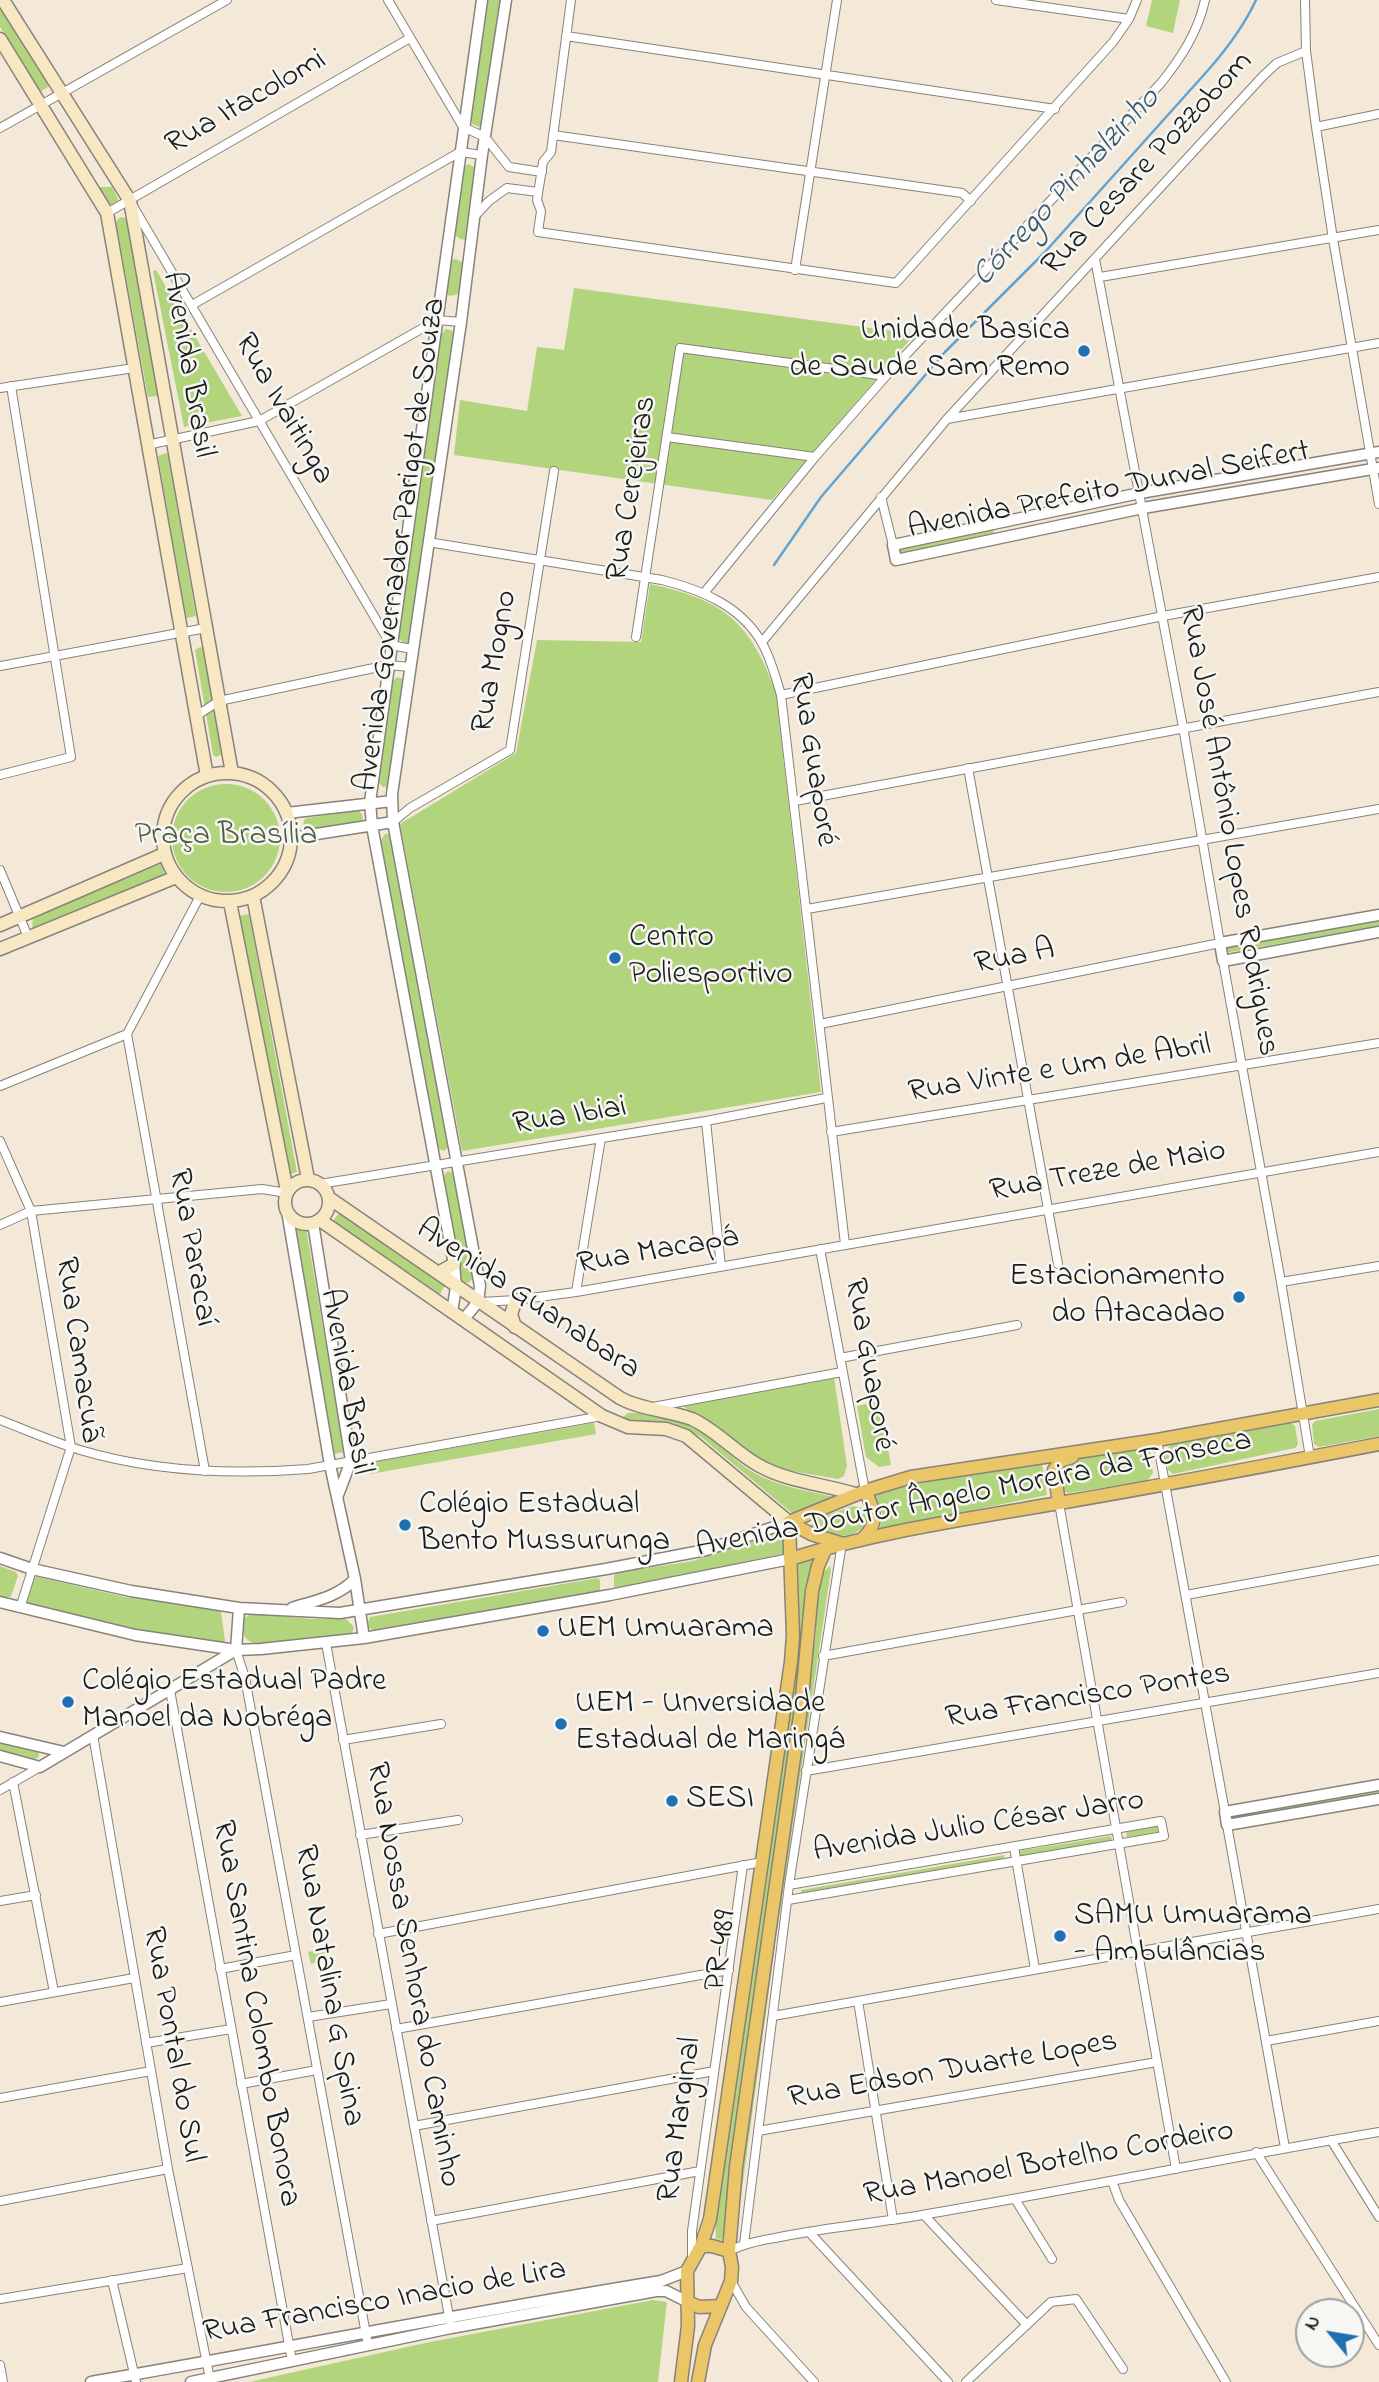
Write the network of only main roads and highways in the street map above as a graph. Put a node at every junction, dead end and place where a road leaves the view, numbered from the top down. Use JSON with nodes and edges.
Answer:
{"nodes":[{"id":1,"x":3,"y":0,"type":"edge"},
{"id":2,"x":0,"y":38,"type":"edge"},
{"id":3,"x":139,"y":396,"type":"junction"},
{"id":4,"x":164,"y":398,"type":"junction"},
{"id":5,"x":232,"y":773,"type":"junction"},
{"id":6,"x":207,"y":776,"type":"junction"},
{"id":7,"x":164,"y":854,"type":"junction"},
{"id":8,"x":176,"y":877,"type":"junction"},
{"id":9,"x":253,"y":896,"type":"junction"},
{"id":10,"x":230,"y":902,"type":"junction"},
{"id":11,"x":0,"y":925,"type":"edge"},
{"id":12,"x":0,"y":949,"type":"edge"},
{"id":13,"x":314,"y":1182,"type":"junction"},
{"id":14,"x":287,"y":1192,"type":"junction"},
{"id":15,"x":329,"y":1198,"type":"junction"},
{"id":16,"x":316,"y":1221,"type":"junction"},
{"id":17,"x":454,"y":1264,"type":"road end"},
{"id":18,"x":438,"y":1273,"type":"junction"},
{"id":19,"x":516,"y":1300,"type":"road end"},
{"id":20,"x":516,"y":1328,"type":"junction"},
{"id":21,"x":1379,"y":1400,"type":"edge"},
{"id":22,"x":1379,"y":1444,"type":"edge"},
{"id":23,"x":1083,"y":1451,"type":"junction"},
{"id":24,"x":860,"y":1492,"type":"junction"},
{"id":25,"x":1059,"y":1503,"type":"junction"},
{"id":26,"x":812,"y":1513,"type":"junction"},
{"id":27,"x":789,"y":1522,"type":"junction"},
{"id":28,"x":802,"y":1529,"type":"junction"},
{"id":29,"x":863,"y":1538,"type":"junction"},
{"id":30,"x":842,"y":1543,"type":"junction"},
{"id":31,"x":826,"y":1548,"type":"junction"},
{"id":32,"x":790,"y":1556,"type":"junction"},
{"id":33,"x":701,"y":2246,"type":"junction"},
{"id":34,"x":729,"y":2251,"type":"junction"},
{"id":35,"x":688,"y":2302,"type":"junction"},
{"id":36,"x":721,"y":2306,"type":"junction"},
{"id":37,"x":681,"y":2382,"type":"edge"},
{"id":38,"x":698,"y":2382,"type":"edge"}],
"edges":[{"from":1,"to":4,"type":"main road","name":"Avenida Brasil"},
{"from":2,"to":3,"type":"main road","name":"Avenida Brasil"},
{"from":3,"to":4,"type":"main road"},
{"from":3,"to":6,"type":"main road","name":"Avenida Brasil"},
{"from":4,"to":5,"type":"main road","name":"Avenida Brasil"},
{"from":5,"to":6,"type":"main road"},
{"from":5,"to":9,"type":"main road"},
{"from":6,"to":7,"type":"main road"},
{"from":7,"to":8,"type":"main road"},
{"from":7,"to":11,"type":"main road"},
{"from":8,"to":10,"type":"main road"},
{"from":8,"to":12,"type":"main road"},
{"from":9,"to":10,"type":"main road"},
{"from":9,"to":13,"type":"main road"},
{"from":10,"to":14,"type":"main road"},
{"from":13,"to":14,"type":"main road"},
{"from":13,"to":15,"type":"main road"},
{"from":14,"to":16,"type":"main road"},
{"from":15,"to":16,"type":"main road"},
{"from":15,"to":18,"type":"main road","name":"Avenida Guanabara"},
{"from":16,"to":27,"type":"main road","name":"Avenida Guanabara"},
{"from":17,"to":18,"type":"main road"},
{"from":18,"to":20,"type":"main road","name":"Avenida Guanabara"},
{"from":19,"to":20,"type":"main road"},
{"from":20,"to":24,"type":"main road","name":"Avenida Guanabara"},
{"from":21,"to":23,"type":"main road","name":"Avenida Doutor Ângelo Moreira da Fonseca"},
{"from":22,"to":25,"type":"main road","name":"Avenida Doutor Ângelo Moreira da Fonseca"},
{"from":23,"to":24,"type":"main road","name":"Avenida Doutor Ângelo Moreira da Fonseca"},
{"from":23,"to":25,"type":"main road"},
{"from":24,"to":26,"type":"main road","name":"Avenida Doutor Ângelo Moreira da Fonseca"},
{"from":24,"to":29,"type":"main road"},
{"from":25,"to":29,"type":"main road","name":"Avenida Doutor Ângelo Moreira da Fonseca"},
{"from":26,"to":27,"type":"main road","name":"Avenida Doutor Ângelo Moreira da Fonseca"},
{"from":26,"to":28,"type":"main road"},
{"from":27,"to":28,"type":"main road"},
{"from":27,"to":32,"type":"main road","name":"PR-489","number":"PR-489"},
{"from":28,"to":30,"type":"main road"},
{"from":28,"to":32,"type":"main road"},
{"from":29,"to":30,"type":"main road","name":"Avenida Doutor Ângelo Moreira da Fonseca"},
{"from":30,"to":31,"type":"main road","name":"Avenida Doutor Ângelo Moreira da Fonseca"},
{"from":31,"to":32,"type":"main road","name":"Avenida Doutor Ângelo Moreira da Fonseca"},
{"from":31,"to":34,"type":"main road","name":"PR-489","number":"PR-489"},
{"from":32,"to":33,"type":"main road","name":"PR-489","number":"PR-489"},
{"from":33,"to":34,"type":"main road"},
{"from":33,"to":35,"type":"main road","name":"PR-489","number":"PR-489"},
{"from":34,"to":36,"type":"main road","name":"PR-489","number":"PR-489"},
{"from":35,"to":36,"type":"main road"},
{"from":35,"to":37,"type":"main road","name":"PR-489","number":"PR-489"},
{"from":36,"to":38,"type":"main road","name":"PR-489","number":"PR-489"}]}
